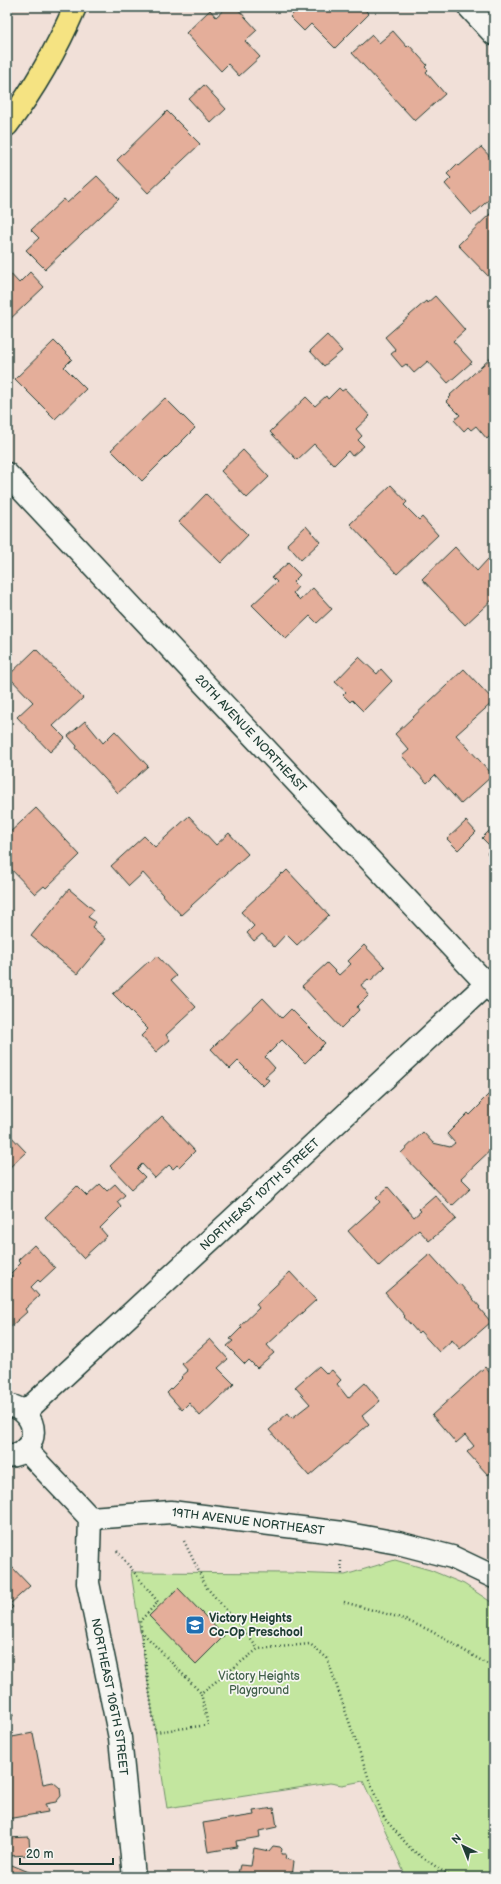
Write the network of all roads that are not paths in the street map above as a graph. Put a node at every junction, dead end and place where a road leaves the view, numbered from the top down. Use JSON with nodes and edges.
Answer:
{"nodes":[{"id":1,"x":74,"y":7,"type":"edge"},
{"id":2,"x":469,"y":7,"type":"edge"},
{"id":3,"x":494,"y":34,"type":"edge"},
{"id":4,"x":7,"y":125,"type":"edge"},
{"id":5,"x":7,"y":474,"type":"edge"},
{"id":6,"x":491,"y":985,"type":"edge"},
{"id":7,"x":16,"y":1409,"type":"edge"},
{"id":8,"x":16,"y":1453,"type":"edge"},
{"id":9,"x":90,"y":1518,"type":"junction"},
{"id":10,"x":494,"y":1577,"type":"edge"},
{"id":11,"x":134,"y":1877,"type":"edge"}],
"edges":[{"from":1,"to":4,"type":"main road"},
{"from":2,"to":3,"type":"street"},
{"from":5,"to":6,"type":"street","name":"20TH AVENUE NORTHEAST"},
{"from":6,"to":7,"type":"street","name":"NORTHEAST 107TH STREET"},
{"from":7,"to":8,"type":"street"},
{"from":8,"to":9,"type":"street"},
{"from":9,"to":10,"type":"street","name":"19TH AVENUE NORTHEAST"},
{"from":9,"to":11,"type":"street","name":"NORTHEAST 106TH STREET"}]}
